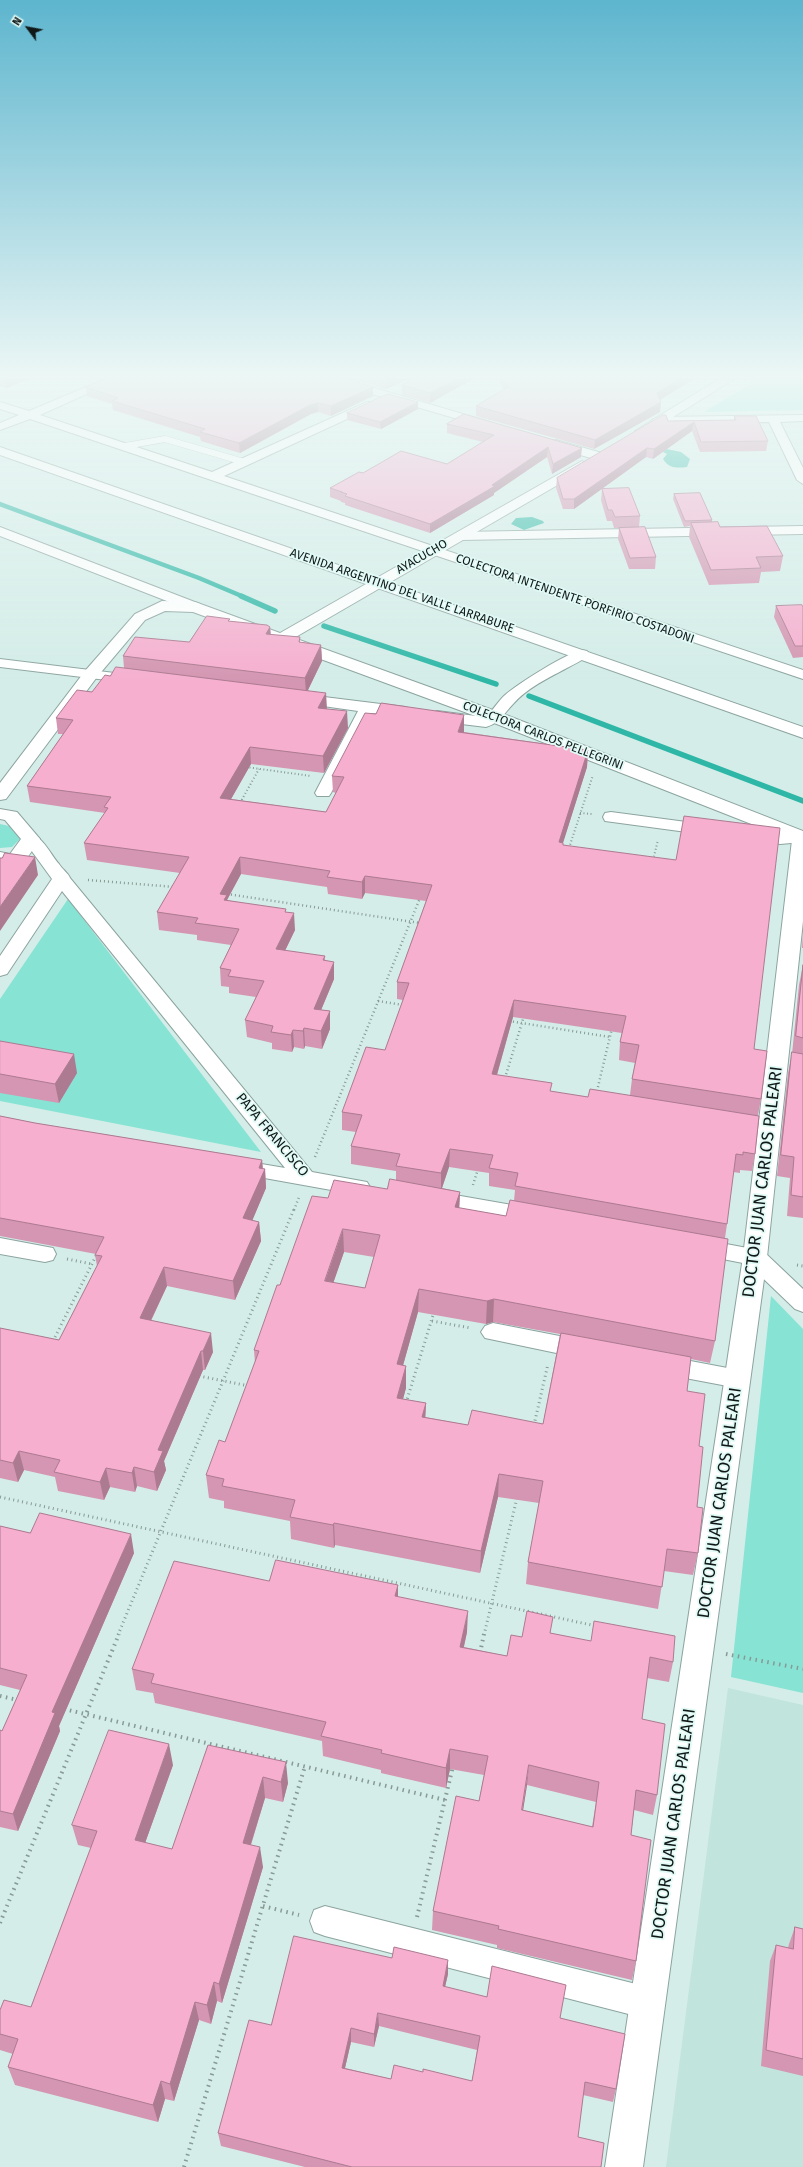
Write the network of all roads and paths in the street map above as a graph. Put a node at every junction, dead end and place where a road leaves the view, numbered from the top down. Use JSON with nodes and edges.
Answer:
{"nodes":[{"id":1,"x":86,"y":480,"type":"edge"},
{"id":2,"x":226,"y":480,"type":"edge"},
{"id":3,"x":556,"y":480,"type":"edge"},
{"id":4,"x":803,"y":530,"type":"edge"},
{"id":5,"x":0,"y":531,"type":"edge"},
{"id":6,"x":460,"y":536,"type":"junction"},
{"id":7,"x":433,"y":551,"type":"junction"},
{"id":8,"x":378,"y":582,"type":"junction"},
{"id":9,"x":195,"y":607,"type":"junction"},
{"id":10,"x":282,"y":638,"type":"junction"},
{"id":11,"x":582,"y":654,"type":"junction"},
{"id":12,"x":0,"y":663,"type":"edge"},
{"id":13,"x":91,"y":674,"type":"junction"},
{"id":14,"x":803,"y":675,"type":"edge"},
{"id":15,"x":146,"y":681,"type":"edge"},
{"id":16,"x":288,"y":698,"type":"edge"},
{"id":17,"x":367,"y":708,"type":"junction"},
{"id":18,"x":495,"y":717,"type":"junction"},
{"id":19,"x":803,"y":733,"type":"edge"},
{"id":20,"x":599,"y":757,"type":"junction"},
{"id":21,"x":244,"y":767,"type":"edge"},
{"id":22,"x":259,"y":769,"type":"junction"},
{"id":23,"x":331,"y":778,"type":"junction"},
{"id":24,"x":324,"y":793,"type":"dead end"},
{"id":25,"x":0,"y":795,"type":"edge"},
{"id":26,"x":236,"y":809,"type":"edge"},
{"id":27,"x":0,"y":814,"type":"edge"},
{"id":28,"x":611,"y":817,"type":"dead end"},
{"id":29,"x":662,"y":824,"type":"junction"},
{"id":30,"x":803,"y":837,"type":"edge"},
{"id":31,"x":31,"y":839,"type":"junction"},
{"id":32,"x":567,"y":855,"type":"edge"},
{"id":33,"x":8,"y":859,"type":"edge"},
{"id":34,"x":652,"y":866,"type":"edge"},
{"id":35,"x":56,"y":871,"type":"junction"},
{"id":36,"x":183,"y":888,"type":"edge"},
{"id":37,"x":222,"y":894,"type":"edge"},
{"id":38,"x":421,"y":894,"type":"edge"},
{"id":39,"x":410,"y":922,"type":"junction"},
{"id":40,"x":425,"y":924,"type":"edge"},
{"id":41,"x":0,"y":970,"type":"edge"},
{"id":42,"x":378,"y":1001,"type":"junction"},
{"id":43,"x":408,"y":1005,"type":"edge"},
{"id":44,"x":526,"y":1008,"type":"edge"},
{"id":45,"x":507,"y":1020,"type":"edge"},
{"id":46,"x":614,"y":1022,"type":"edge"},
{"id":47,"x":522,"y":1023,"type":"junction"},
{"id":48,"x":610,"y":1037,"type":"junction"},
{"id":49,"x":503,"y":1084,"type":"edge"},
{"id":50,"x":597,"y":1093,"type":"edge"},
{"id":51,"x":220,"y":1163,"type":"edge"},
{"id":52,"x":306,"y":1179,"type":"junction"},
{"id":53,"x":375,"y":1190,"type":"edge"},
{"id":54,"x":414,"y":1196,"type":"edge"},
{"id":55,"x":553,"y":1221,"type":"edge"},
{"id":56,"x":685,"y":1245,"type":"edge"},
{"id":57,"x":0,"y":1246,"type":"edge"},
{"id":58,"x":99,"y":1250,"type":"edge"},
{"id":59,"x":45,"y":1254,"type":"dead end"},
{"id":60,"x":755,"y":1257,"type":"junction"},
{"id":61,"x":803,"y":1303,"type":"edge"},
{"id":62,"x":493,"y":1332,"type":"joint"},
{"id":63,"x":553,"y":1344,"type":"junction"},
{"id":64,"x":50,"y":1347,"type":"edge"},
{"id":65,"x":607,"y":1354,"type":"edge"},
{"id":66,"x":645,"y":1361,"type":"edge"},
{"id":67,"x":190,"y":1375,"type":"edge"},
{"id":68,"x":738,"y":1379,"type":"junction"},
{"id":69,"x":222,"y":1381,"type":"junction"},
{"id":70,"x":253,"y":1387,"type":"edge"},
{"id":71,"x":404,"y":1409,"type":"edge"},
{"id":72,"x":533,"y":1427,"type":"edge"},
{"id":73,"x":517,"y":1496,"type":"edge"},
{"id":74,"x":0,"y":1497,"type":"edge"},
{"id":75,"x":160,"y":1531,"type":"junction"},
{"id":76,"x":492,"y":1603,"type":"junction"},
{"id":77,"x":599,"y":1626,"type":"edge"},
{"id":78,"x":699,"y":1648,"type":"junction"},
{"id":79,"x":479,"y":1656,"type":"edge"},
{"id":80,"x":803,"y":1669,"type":"edge"},
{"id":81,"x":0,"y":1696,"type":"edge"},
{"id":82,"x":23,"y":1701,"type":"edge"},
{"id":83,"x":62,"y":1709,"type":"edge"},
{"id":84,"x":86,"y":1714,"type":"junction"},
{"id":85,"x":454,"y":1762,"type":"edge"},
{"id":86,"x":305,"y":1766,"type":"junction"},
{"id":87,"x":445,"y":1800,"type":"junction"},
{"id":88,"x":263,"y":1906,"type":"junction"},
{"id":89,"x":325,"y":1921,"type":"joint"},
{"id":90,"x":0,"y":1923,"type":"edge"},
{"id":91,"x":411,"y":1943,"type":"junction"},
{"id":92,"x":648,"y":2003,"type":"junction"},
{"id":93,"x":184,"y":2167,"type":"edge"},
{"id":94,"x":624,"y":2167,"type":"edge"}],
"edges":[{"from":1,"to":8,"type":"main road","name":"AVENIDA ARGENTINO DEL VALLE LARRABURE"},
{"from":2,"to":7,"type":"street","name":"COLECTORA INTENDENTE PORFIRIO COSTADONI"},
{"from":3,"to":6,"type":"main road","name":"AYACUCHO"},
{"from":4,"to":6,"type":"street"},
{"from":5,"to":9,"type":"street"},
{"from":6,"to":7,"type":"main road","name":"AYACUCHO"},
{"from":7,"to":8,"type":"main road","name":"AYACUCHO"},
{"from":7,"to":14,"type":"street","name":"COLECTORA INTENDENTE PORFIRIO COSTADONI"},
{"from":8,"to":10,"type":"main road","name":"AYACUCHO"},
{"from":8,"to":11,"type":"main road","name":"AVENIDA ARGENTINO DEL VALLE LARRABURE"},
{"from":9,"to":10,"type":"main road","name":"COLECTORA CARLOS PELLEGRINI"},
{"from":9,"to":13,"type":"main road","name":"COLECTORA CARLOS PELLEGRINI"},
{"from":10,"to":18,"type":"main road","name":"COLECTORA CARLOS PELLEGRINI"},
{"from":11,"to":18,"type":"street"},
{"from":11,"to":19,"type":"main road","name":"AVENIDA ARGENTINO DEL VALLE LARRABURE"},
{"from":12,"to":13,"type":"street"},
{"from":13,"to":15,"type":"street"},
{"from":13,"to":25,"type":"main road","name":"COLECTORA CARLOS PELLEGRINI"},
{"from":16,"to":17,"type":"street"},
{"from":17,"to":18,"type":"street"},
{"from":17,"to":23,"type":"street"},
{"from":18,"to":20,"type":"main road","name":"COLECTORA CARLOS PELLEGRINI"},
{"from":20,"to":30,"type":"main road","name":"COLECTORA CARLOS PELLEGRINI"},
{"from":20,"to":32,"type":"path"},
{"from":21,"to":22,"type":"path"},
{"from":22,"to":23,"type":"path"},
{"from":22,"to":26,"type":"path"},
{"from":23,"to":24,"type":"street"},
{"from":27,"to":31,"type":"main road"},
{"from":28,"to":29,"type":"street"},
{"from":29,"to":30,"type":"street"},
{"from":29,"to":34,"type":"path"},
{"from":30,"to":60,"type":"main road","name":"DOCTOR JUAN CARLOS PALEARI"},
{"from":31,"to":33,"type":"main road"},
{"from":31,"to":35,"type":"street","name":"PAPA FRANCISCO"},
{"from":33,"to":35,"type":"street"},
{"from":35,"to":36,"type":"path"},
{"from":35,"to":41,"type":"street"},
{"from":35,"to":52,"type":"street","name":"PAPA FRANCISCO"},
{"from":37,"to":39,"type":"path"},
{"from":38,"to":39,"type":"path"},
{"from":39,"to":40,"type":"path"},
{"from":39,"to":42,"type":"path"},
{"from":42,"to":43,"type":"path"},
{"from":42,"to":52,"type":"path"},
{"from":44,"to":47,"type":"path"},
{"from":45,"to":47,"type":"path"},
{"from":46,"to":48,"type":"path"},
{"from":47,"to":48,"type":"path"},
{"from":47,"to":49,"type":"path"},
{"from":48,"to":50,"type":"path"},
{"from":51,"to":52,"type":"street"},
{"from":52,"to":53,"type":"street","name":"PAPA FRANCISCO"},
{"from":52,"to":69,"type":"path"},
{"from":54,"to":55,"type":"street"},
{"from":56,"to":60,"type":"street"},
{"from":57,"to":59,"type":"street"},
{"from":58,"to":64,"type":"path"},
{"from":60,"to":61,"type":"street"},
{"from":60,"to":68,"type":"main road","name":"DOCTOR JUAN CARLOS PALEARI"},
{"from":62,"to":63,"type":"street"},
{"from":62,"to":71,"type":"path"},
{"from":63,"to":65,"type":"street"},
{"from":63,"to":72,"type":"path"},
{"from":66,"to":68,"type":"street"},
{"from":67,"to":69,"type":"path"},
{"from":68,"to":78,"type":"main road","name":"DOCTOR JUAN CARLOS PALEARI"},
{"from":69,"to":70,"type":"path"},
{"from":69,"to":75,"type":"path"},
{"from":73,"to":76,"type":"path"},
{"from":74,"to":75,"type":"path"},
{"from":75,"to":76,"type":"path"},
{"from":75,"to":84,"type":"path"},
{"from":76,"to":77,"type":"path"},
{"from":76,"to":79,"type":"path"},
{"from":78,"to":80,"type":"path"},
{"from":78,"to":92,"type":"main road","name":"DOCTOR JUAN CARLOS PALEARI"},
{"from":81,"to":82,"type":"path"},
{"from":83,"to":84,"type":"path"},
{"from":84,"to":86,"type":"path"},
{"from":84,"to":90,"type":"path"},
{"from":85,"to":87,"type":"path"},
{"from":86,"to":87,"type":"path"},
{"from":86,"to":88,"type":"path"},
{"from":87,"to":91,"type":"path"},
{"from":88,"to":89,"type":"path"},
{"from":88,"to":93,"type":"path"},
{"from":89,"to":91,"type":"street"},
{"from":91,"to":92,"type":"street"},
{"from":92,"to":94,"type":"main road","name":"DOCTOR JUAN CARLOS PALEARI"}]}
